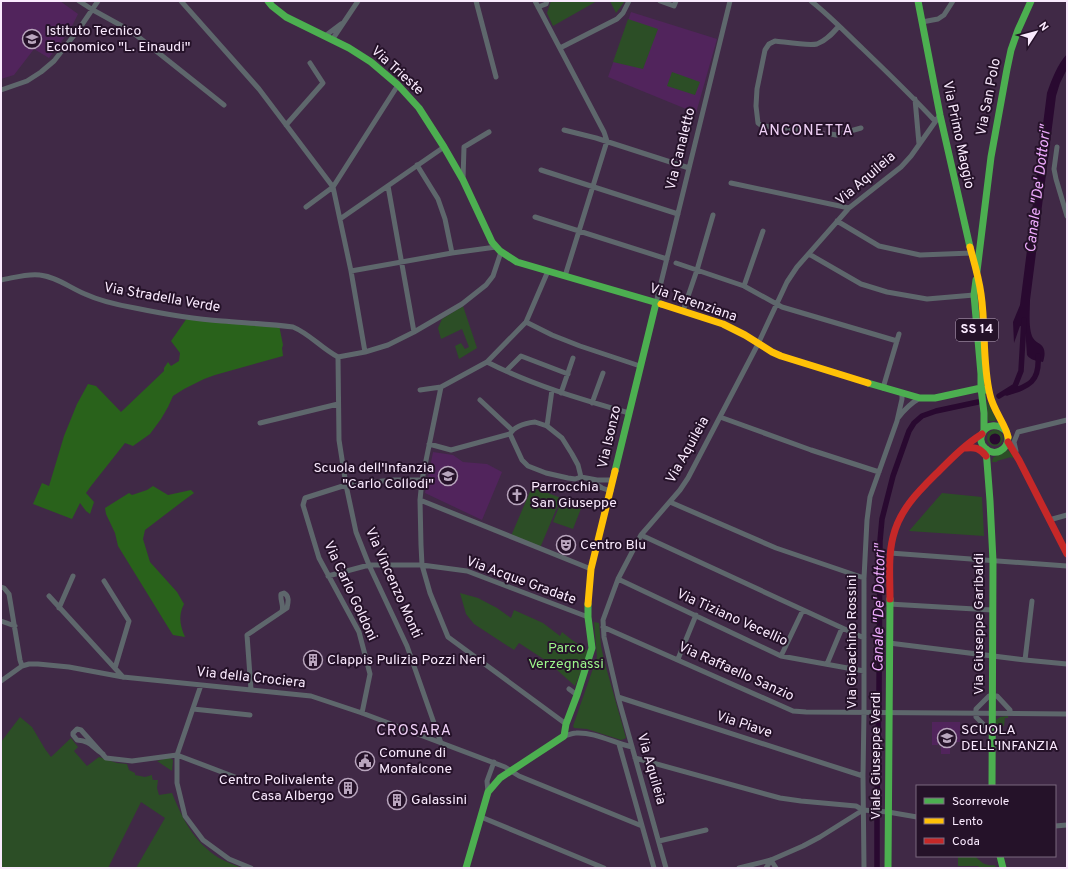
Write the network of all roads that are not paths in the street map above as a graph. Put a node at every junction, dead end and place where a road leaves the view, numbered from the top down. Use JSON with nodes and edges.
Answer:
{"nodes":[{"id":1,"x":79,"y":1,"type":"edge"},
{"id":2,"x":98,"y":1,"type":"edge"},
{"id":3,"x":181,"y":1,"type":"edge"},
{"id":4,"x":268,"y":1,"type":"edge"},
{"id":5,"x":358,"y":1,"type":"edge"},
{"id":6,"x":476,"y":1,"type":"edge"},
{"id":7,"x":535,"y":1,"type":"edge"},
{"id":8,"x":547,"y":1,"type":"edge"},
{"id":9,"x":630,"y":1,"type":"edge"},
{"id":10,"x":660,"y":1,"type":"edge"},
{"id":11,"x":676,"y":1,"type":"edge"},
{"id":12,"x":730,"y":1,"type":"edge"},
{"id":13,"x":811,"y":1,"type":"edge"},
{"id":14,"x":918,"y":1,"type":"edge"},
{"id":15,"x":953,"y":1,"type":"edge"},
{"id":16,"x":1031,"y":1,"type":"edge"},
{"id":17,"x":538,"y":7,"type":"junction"},
{"id":18,"x":92,"y":10,"type":"junction"},
{"id":19,"x":345,"y":20,"type":"junction"},
{"id":20,"x":922,"y":22,"type":"junction"},
{"id":21,"x":839,"y":26,"type":"junction"},
{"id":22,"x":325,"y":36,"type":"junction"},
{"id":23,"x":332,"y":40,"type":"junction"},
{"id":24,"x":560,"y":48,"type":"junction"},
{"id":25,"x":310,"y":63,"type":"dead end"},
{"id":26,"x":496,"y":77,"type":"dead end"},
{"id":27,"x":398,"y":85,"type":"junction"},
{"id":28,"x":1,"y":90,"type":"edge"},
{"id":29,"x":914,"y":99,"type":"junction"},
{"id":30,"x":224,"y":105,"type":"dead end"},
{"id":31,"x":938,"y":118,"type":"junction"},
{"id":32,"x":286,"y":125,"type":"junction"},
{"id":33,"x":773,"y":127,"type":"tunnel mouth"},
{"id":34,"x":786,"y":128,"type":"tunnel mouth"},
{"id":35,"x":861,"y":128,"type":"dead end"},
{"id":36,"x":564,"y":130,"type":"dead end"},
{"id":37,"x":489,"y":132,"type":"dead end"},
{"id":38,"x":820,"y":133,"type":"tunnel mouth"},
{"id":39,"x":831,"y":134,"type":"tunnel mouth"},
{"id":40,"x":607,"y":141,"type":"junction"},
{"id":41,"x":919,"y":144,"type":"junction"},
{"id":42,"x":444,"y":147,"type":"junction"},
{"id":43,"x":1056,"y":147,"type":"dead end"},
{"id":44,"x":417,"y":165,"type":"junction"},
{"id":45,"x":689,"y":168,"type":"junction"},
{"id":46,"x":542,"y":170,"type":"dead end"},
{"id":47,"x":463,"y":180,"type":"junction"},
{"id":48,"x":731,"y":182,"type":"dead end"},
{"id":49,"x":388,"y":186,"type":"junction"},
{"id":50,"x":593,"y":186,"type":"junction"},
{"id":51,"x":333,"y":187,"type":"junction"},
{"id":52,"x":306,"y":207,"type":"dead end"},
{"id":53,"x":849,"y":208,"type":"junction"},
{"id":54,"x":678,"y":214,"type":"junction"},
{"id":55,"x":713,"y":215,"type":"dead end"},
{"id":56,"x":1067,"y":216,"type":"edge"},
{"id":57,"x":535,"y":218,"type":"dead end"},
{"id":58,"x":340,"y":220,"type":"junction"},
{"id":59,"x":837,"y":221,"type":"junction"},
{"id":60,"x":579,"y":231,"type":"junction"},
{"id":61,"x":763,"y":231,"type":"dead end"},
{"id":62,"x":496,"y":247,"type":"junction"},
{"id":63,"x":452,"y":253,"type":"junction"},
{"id":64,"x":972,"y":253,"type":"junction"},
{"id":65,"x":808,"y":254,"type":"junction"},
{"id":66,"x":667,"y":259,"type":"junction"},
{"id":67,"x":402,"y":262,"type":"junction"},
{"id":68,"x":676,"y":263,"type":"dead end"},
{"id":69,"x":697,"y":270,"type":"junction"},
{"id":70,"x":351,"y":271,"type":"junction"},
{"id":71,"x":548,"y":271,"type":"junction"},
{"id":72,"x":976,"y":273,"type":"junction"},
{"id":73,"x":565,"y":276,"type":"junction"},
{"id":74,"x":1,"y":280,"type":"edge"},
{"id":75,"x":744,"y":286,"type":"junction"},
{"id":76,"x":974,"y":296,"type":"junction"},
{"id":77,"x":656,"y":303,"type":"junction"},
{"id":78,"x":776,"y":304,"type":"junction"},
{"id":79,"x":682,"y":311,"type":"junction"},
{"id":80,"x":526,"y":322,"type":"junction"},
{"id":81,"x":414,"y":332,"type":"junction"},
{"id":82,"x":899,"y":334,"type":"dead end"},
{"id":83,"x":897,"y":341,"type":"junction"},
{"id":84,"x":758,"y":344,"type":"junction"},
{"id":85,"x":366,"y":352,"type":"junction"},
{"id":86,"x":338,"y":357,"type":"junction"},
{"id":87,"x":573,"y":358,"type":"dead end"},
{"id":88,"x":487,"y":362,"type":"junction"},
{"id":89,"x":640,"y":366,"type":"junction"},
{"id":90,"x":506,"y":371,"type":"junction"},
{"id":91,"x":603,"y":373,"type":"dead end"},
{"id":92,"x":568,"y":374,"type":"junction"},
{"id":93,"x":441,"y":387,"type":"junction"},
{"id":94,"x":883,"y":388,"type":"junction"},
{"id":95,"x":981,"y":388,"type":"junction"},
{"id":96,"x":420,"y":390,"type":"dead end"},
{"id":97,"x":552,"y":390,"type":"junction"},
{"id":98,"x":561,"y":393,"type":"junction"},
{"id":99,"x":902,"y":394,"type":"junction"},
{"id":100,"x":920,"y":398,"type":"junction"},
{"id":101,"x":480,"y":400,"type":"dead end"},
{"id":102,"x":592,"y":403,"type":"junction"},
{"id":103,"x":338,"y":404,"type":"junction"},
{"id":104,"x":629,"y":413,"type":"junction"},
{"id":105,"x":984,"y":413,"type":"junction"},
{"id":106,"x":720,"y":417,"type":"junction"},
{"id":107,"x":998,"y":418,"type":"junction"},
{"id":108,"x":1067,"y":420,"type":"edge"},
{"id":109,"x":896,"y":421,"type":"junction"},
{"id":110,"x":260,"y":423,"type":"dead end"},
{"id":111,"x":547,"y":426,"type":"junction"},
{"id":112,"x":511,"y":432,"type":"junction"},
{"id":113,"x":983,"y":432,"type":"junction"},
{"id":114,"x":1018,"y":432,"type":"junction"},
{"id":115,"x":1007,"y":436,"type":"junction"},
{"id":116,"x":429,"y":444,"type":"junction"},
{"id":117,"x":967,"y":446,"type":"junction"},
{"id":118,"x":985,"y":448,"type":"junction"},
{"id":119,"x":1019,"y":460,"type":"junction"},
{"id":120,"x":988,"y":462,"type":"junction"},
{"id":121,"x":879,"y":472,"type":"junction"},
{"id":122,"x":581,"y":477,"type":"junction"},
{"id":123,"x":589,"y":479,"type":"junction"},
{"id":124,"x":422,"y":480,"type":"junction"},
{"id":125,"x":613,"y":480,"type":"junction"},
{"id":126,"x":346,"y":485,"type":"junction"},
{"id":127,"x":611,"y":491,"type":"junction"},
{"id":128,"x":420,"y":500,"type":"junction"},
{"id":129,"x":670,"y":502,"type":"junction"},
{"id":130,"x":1067,"y":515,"type":"edge"},
{"id":131,"x":1048,"y":520,"type":"junction"},
{"id":132,"x":641,"y":535,"type":"junction"},
{"id":133,"x":890,"y":553,"type":"junction"},
{"id":134,"x":1067,"y":554,"type":"edge"},
{"id":135,"x":993,"y":561,"type":"junction"},
{"id":136,"x":369,"y":565,"type":"junction"},
{"id":137,"x":422,"y":565,"type":"junction"},
{"id":138,"x":1067,"y":566,"type":"edge"},
{"id":139,"x":591,"y":569,"type":"junction"},
{"id":140,"x":73,"y":576,"type":"dead end"},
{"id":141,"x":328,"y":576,"type":"junction"},
{"id":142,"x":864,"y":578,"type":"junction"},
{"id":143,"x":618,"y":579,"type":"junction"},
{"id":144,"x":104,"y":581,"type":"dead end"},
{"id":145,"x":1,"y":587,"type":"edge"},
{"id":146,"x":48,"y":596,"type":"dead end"},
{"id":147,"x":1032,"y":601,"type":"dead end"},
{"id":148,"x":889,"y":604,"type":"junction"},
{"id":149,"x":59,"y":608,"type":"junction"},
{"id":150,"x":803,"y":610,"type":"junction"},
{"id":151,"x":992,"y":610,"type":"junction"},
{"id":152,"x":282,"y":611,"type":"dead end"},
{"id":153,"x":696,"y":615,"type":"junction"},
{"id":154,"x":588,"y":617,"type":"junction"},
{"id":155,"x":1,"y":621,"type":"edge"},
{"id":156,"x":15,"y":626,"type":"junction"},
{"id":157,"x":603,"y":627,"type":"junction"},
{"id":158,"x":842,"y":628,"type":"junction"},
{"id":159,"x":864,"y":638,"type":"junction"},
{"id":160,"x":889,"y":643,"type":"junction"},
{"id":161,"x":782,"y":656,"type":"junction"},
{"id":162,"x":992,"y":656,"type":"junction"},
{"id":163,"x":678,"y":659,"type":"junction"},
{"id":164,"x":1025,"y":660,"type":"junction"},
{"id":165,"x":827,"y":664,"type":"junction"},
{"id":166,"x":1067,"y":664,"type":"edge"},
{"id":167,"x":22,"y":666,"type":"junction"},
{"id":168,"x":115,"y":668,"type":"junction"},
{"id":169,"x":864,"y":671,"type":"junction"},
{"id":170,"x":123,"y":677,"type":"junction"},
{"id":171,"x":1,"y":681,"type":"edge"},
{"id":172,"x":201,"y":685,"type":"junction"},
{"id":173,"x":569,"y":689,"type":"dead end"},
{"id":174,"x":250,"y":690,"type":"junction"},
{"id":175,"x":577,"y":695,"type":"junction"},
{"id":176,"x":992,"y":696,"type":"junction"},
{"id":177,"x":618,"y":697,"type":"junction"},
{"id":178,"x":193,"y":709,"type":"junction"},
{"id":179,"x":976,"y":711,"type":"junction"},
{"id":180,"x":864,"y":712,"type":"junction"},
{"id":181,"x":886,"y":712,"type":"junction"},
{"id":182,"x":362,"y":713,"type":"junction"},
{"id":183,"x":992,"y":713,"type":"junction"},
{"id":184,"x":1010,"y":714,"type":"junction"},
{"id":185,"x":1067,"y":714,"type":"edge"},
{"id":186,"x":250,"y":715,"type":"dead end"},
{"id":187,"x":566,"y":724,"type":"junction"},
{"id":188,"x":992,"y":729,"type":"junction"},
{"id":189,"x":564,"y":736,"type":"junction"},
{"id":190,"x":441,"y":743,"type":"junction"},
{"id":191,"x":619,"y":744,"type":"junction"},
{"id":192,"x":632,"y":746,"type":"junction"},
{"id":193,"x":103,"y":754,"type":"junction"},
{"id":194,"x":177,"y":755,"type":"junction"},
{"id":195,"x":635,"y":758,"type":"junction"},
{"id":196,"x":494,"y":762,"type":"junction"},
{"id":197,"x":512,"y":771,"type":"junction"},
{"id":198,"x":863,"y":776,"type":"junction"},
{"id":199,"x":235,"y":777,"type":"dead end"},
{"id":200,"x":992,"y":785,"type":"edge"},
{"id":201,"x":488,"y":792,"type":"junction"},
{"id":202,"x":847,"y":806,"type":"junction"},
{"id":203,"x":863,"y":810,"type":"junction"},
{"id":204,"x":888,"y":812,"type":"junction"},
{"id":205,"x":853,"y":816,"type":"junction"},
{"id":206,"x":481,"y":817,"type":"junction"},
{"id":207,"x":916,"y":817,"type":"edge"},
{"id":208,"x":1067,"y":825,"type":"edge"},
{"id":209,"x":642,"y":826,"type":"junction"},
{"id":210,"x":1056,"y":826,"type":"edge"},
{"id":211,"x":706,"y":830,"type":"dead end"},
{"id":212,"x":658,"y":841,"type":"junction"},
{"id":213,"x":1000,"y":857,"type":"edge"},
{"id":214,"x":771,"y":860,"type":"junction"},
{"id":215,"x":251,"y":868,"type":"edge"},
{"id":216,"x":466,"y":868,"type":"edge"},
{"id":217,"x":604,"y":868,"type":"edge"},
{"id":218,"x":654,"y":868,"type":"edge"},
{"id":219,"x":666,"y":868,"type":"edge"},
{"id":220,"x":738,"y":868,"type":"edge"},
{"id":221,"x":766,"y":868,"type":"edge"},
{"id":222,"x":776,"y":868,"type":"edge"},
{"id":223,"x":864,"y":868,"type":"edge"},
{"id":224,"x":888,"y":868,"type":"edge"},
{"id":225,"x":1003,"y":868,"type":"edge"}],
"edges":[{"from":1,"to":18,"type":"street"},
{"from":2,"to":18,"type":"street"},
{"from":3,"to":32,"type":"street"},
{"from":4,"to":22,"type":"street","name":"Via Trieste"},
{"from":5,"to":19,"type":"street"},
{"from":6,"to":26,"type":"street"},
{"from":7,"to":17,"type":"street"},
{"from":8,"to":17,"type":"street"},
{"from":9,"to":24,"type":"street"},
{"from":10,"to":11,"type":"street"},
{"from":12,"to":45,"type":"street","name":"Via Canaletto"},
{"from":13,"to":21,"type":"street"},
{"from":14,"to":20,"type":"street","name":"Via Primo Maggio"},
{"from":15,"to":20,"type":"street"},
{"from":16,"to":72,"type":"street","name":"Via San Polo"},
{"from":17,"to":24,"type":"street"},
{"from":18,"to":28,"type":"street"},
{"from":18,"to":30,"type":"street"},
{"from":19,"to":22,"type":"street"},
{"from":19,"to":23,"type":"street"},
{"from":20,"to":31,"type":"street","name":"Via Primo Maggio"},
{"from":21,"to":29,"type":"street"},
{"from":21,"to":33,"type":"street"},
{"from":22,"to":23,"type":"street","name":"Via Trieste"},
{"from":23,"to":27,"type":"street","name":"Via Trieste"},
{"from":24,"to":40,"type":"street"},
{"from":25,"to":32,"type":"street"},
{"from":27,"to":42,"type":"street","name":"Via Trieste"},
{"from":27,"to":51,"type":"street"},
{"from":29,"to":31,"type":"street"},
{"from":29,"to":41,"type":"street"},
{"from":31,"to":41,"type":"street","name":"Via Aquileia"},
{"from":31,"to":64,"type":"street","name":"Via Primo Maggio"},
{"from":32,"to":51,"type":"street"},
{"from":34,"to":38,"type":"street"},
{"from":35,"to":39,"type":"street"},
{"from":36,"to":40,"type":"street"},
{"from":37,"to":47,"type":"street"},
{"from":40,"to":45,"type":"street"},
{"from":40,"to":50,"type":"street"},
{"from":41,"to":53,"type":"street","name":"Via Aquileia"},
{"from":42,"to":44,"type":"street"},
{"from":42,"to":47,"type":"street","name":"Via Trieste"},
{"from":43,"to":56,"type":"street"},
{"from":44,"to":49,"type":"street"},
{"from":44,"to":63,"type":"street"},
{"from":45,"to":54,"type":"street","name":"Via Canaletto"},
{"from":46,"to":50,"type":"street"},
{"from":47,"to":62,"type":"street","name":"Via Trieste"},
{"from":48,"to":53,"type":"street"},
{"from":49,"to":58,"type":"street"},
{"from":49,"to":67,"type":"street"},
{"from":50,"to":54,"type":"street"},
{"from":50,"to":60,"type":"street"},
{"from":51,"to":52,"type":"street"},
{"from":51,"to":58,"type":"street"},
{"from":53,"to":59,"type":"street","name":"Via Aquileia"},
{"from":54,"to":66,"type":"street","name":"Via Canaletto"},
{"from":55,"to":69,"type":"street"},
{"from":57,"to":60,"type":"street"},
{"from":58,"to":70,"type":"street"},
{"from":59,"to":64,"type":"street"},
{"from":59,"to":65,"type":"street","name":"Via Aquileia"},
{"from":60,"to":66,"type":"street"},
{"from":60,"to":73,"type":"street"},
{"from":61,"to":75,"type":"street"},
{"from":62,"to":63,"type":"street"},
{"from":62,"to":71,"type":"street","name":"Via Terenziana"},
{"from":62,"to":81,"type":"street"},
{"from":63,"to":67,"type":"street"},
{"from":64,"to":72,"type":"street","name":"Via Primo Maggio"},
{"from":65,"to":76,"type":"street"},
{"from":65,"to":78,"type":"street","name":"Via Aquileia"},
{"from":66,"to":77,"type":"street","name":"Via Canaletto"},
{"from":67,"to":70,"type":"street"},
{"from":67,"to":81,"type":"street"},
{"from":68,"to":69,"type":"street"},
{"from":69,"to":75,"type":"street"},
{"from":69,"to":79,"type":"street"},
{"from":70,"to":85,"type":"street"},
{"from":71,"to":73,"type":"street","name":"Via Terenziana"},
{"from":71,"to":80,"type":"street"},
{"from":72,"to":76,"type":"street","number":"SS 14"},
{"from":72,"to":107,"type":"street"},
{"from":73,"to":77,"type":"street","name":"Via Terenziana"},
{"from":74,"to":86,"type":"street","name":"Via Stradella Verde"},
{"from":75,"to":78,"type":"street"},
{"from":76,"to":95,"type":"street","number":"SS 14"},
{"from":77,"to":79,"type":"street","name":"Via Terenziana"},
{"from":77,"to":89,"type":"street","name":"Via Isonzo"},
{"from":78,"to":83,"type":"street"},
{"from":78,"to":84,"type":"street","name":"Via Aquileia"},
{"from":79,"to":84,"type":"street","name":"Via Terenziana"},
{"from":80,"to":88,"type":"street"},
{"from":80,"to":89,"type":"street"},
{"from":81,"to":85,"type":"street"},
{"from":82,"to":83,"type":"street"},
{"from":83,"to":94,"type":"street"},
{"from":84,"to":94,"type":"street","name":"Via Terenziana"},
{"from":84,"to":106,"type":"street","name":"Via Aquileia"},
{"from":85,"to":86,"type":"street"},
{"from":86,"to":103,"type":"street","name":"Via Vincenzo Monti"},
{"from":87,"to":92,"type":"street"},
{"from":88,"to":90,"type":"street"},
{"from":88,"to":93,"type":"street"},
{"from":89,"to":104,"type":"street","name":"Via Isonzo"},
{"from":90,"to":92,"type":"street"},
{"from":90,"to":97,"type":"street"},
{"from":91,"to":102,"type":"street"},
{"from":92,"to":98,"type":"street"},
{"from":93,"to":96,"type":"street"},
{"from":93,"to":116,"type":"street"},
{"from":94,"to":99,"type":"street","name":"Via Terenziana"},
{"from":95,"to":100,"type":"street","name":"Via Terenziana"},
{"from":95,"to":105,"type":"street"},
{"from":95,"to":107,"type":"street"},
{"from":97,"to":98,"type":"street"},
{"from":97,"to":111,"type":"street"},
{"from":98,"to":102,"type":"street"},
{"from":99,"to":100,"type":"street","name":"Via Terenziana"},
{"from":99,"to":109,"type":"street","name":"Via Gioachino Rossini"},
{"from":100,"to":109,"type":"street","name":"Via Gioachino Rossini"},
{"from":101,"to":112,"type":"street"},
{"from":102,"to":104,"type":"street"},
{"from":103,"to":110,"type":"street"},
{"from":103,"to":126,"type":"street","name":"Via Vincenzo Monti"},
{"from":104,"to":125,"type":"street","name":"Via Isonzo"},
{"from":105,"to":113,"type":"street"},
{"from":105,"to":117,"type":"street"},
{"from":106,"to":121,"type":"street"},
{"from":106,"to":129,"type":"street","name":"Via Aquileia"},
{"from":107,"to":115,"type":"street"},
{"from":108,"to":114,"type":"street"},
{"from":109,"to":121,"type":"street","name":"Via Gioachino Rossini"},
{"from":111,"to":112,"type":"street"},
{"from":111,"to":122,"type":"street"},
{"from":112,"to":116,"type":"street"},
{"from":112,"to":122,"type":"street"},
{"from":113,"to":115,"type":"street"},
{"from":113,"to":117,"type":"street"},
{"from":113,"to":118,"type":"street"},
{"from":114,"to":115,"type":"street"},
{"from":114,"to":119,"type":"street"},
{"from":115,"to":118,"type":"street"},
{"from":115,"to":119,"type":"street"},
{"from":116,"to":124,"type":"street"},
{"from":117,"to":118,"type":"street"},
{"from":117,"to":120,"type":"street"},
{"from":117,"to":133,"type":"street","name":"Viale Giuseppe Verdi"},
{"from":118,"to":120,"type":"street","name":"Via Giuseppe Garibaldi"},
{"from":119,"to":131,"type":"street"},
{"from":120,"to":135,"type":"street","name":"Via Giuseppe Garibaldi"},
{"from":121,"to":142,"type":"street","name":"Via Gioachino Rossini"},
{"from":122,"to":123,"type":"street"},
{"from":123,"to":125,"type":"street"},
{"from":123,"to":127,"type":"street"},
{"from":124,"to":126,"type":"street"},
{"from":124,"to":128,"type":"street"},
{"from":125,"to":127,"type":"street","name":"Via Isonzo"},
{"from":126,"to":136,"type":"street","name":"Via Vincenzo Monti"},
{"from":126,"to":141,"type":"street","name":"Via Carlo Goldoni"},
{"from":127,"to":139,"type":"street","name":"Via Isonzo"},
{"from":128,"to":137,"type":"street"},
{"from":128,"to":139,"type":"street"},
{"from":129,"to":132,"type":"street","name":"Via Aquileia"},
{"from":129,"to":142,"type":"street"},
{"from":130,"to":131,"type":"street"},
{"from":131,"to":134,"type":"street"},
{"from":132,"to":143,"type":"street","name":"Via Aquileia"},
{"from":132,"to":150,"type":"street"},
{"from":133,"to":135,"type":"street"},
{"from":133,"to":148,"type":"street","name":"Viale Giuseppe Verdi"},
{"from":135,"to":138,"type":"street"},
{"from":135,"to":151,"type":"street","name":"Via Giuseppe Garibaldi"},
{"from":136,"to":137,"type":"street","name":"Via Acque Gradate"},
{"from":136,"to":141,"type":"street","name":"Via Acque Gradate"},
{"from":136,"to":190,"type":"street","name":"Via Vincenzo Monti"},
{"from":137,"to":154,"type":"street","name":"Via Acque Gradate"},
{"from":137,"to":187,"type":"street"},
{"from":139,"to":154,"type":"street","name":"Via Isonzo"},
{"from":140,"to":149,"type":"street"},
{"from":141,"to":182,"type":"street","name":"Via Carlo Goldoni"},
{"from":142,"to":159,"type":"street","name":"Via Gioachino Rossini"},
{"from":143,"to":153,"type":"street","name":"Via Tiziano Vecellio"},
{"from":143,"to":157,"type":"street","name":"Via Aquileia"},
{"from":144,"to":168,"type":"street"},
{"from":145,"to":156,"type":"street"},
{"from":146,"to":149,"type":"street"},
{"from":147,"to":164,"type":"street"},
{"from":148,"to":151,"type":"street"},
{"from":148,"to":160,"type":"street","name":"Viale Giuseppe Verdi"},
{"from":149,"to":168,"type":"street"},
{"from":150,"to":158,"type":"street"},
{"from":150,"to":161,"type":"street"},
{"from":151,"to":162,"type":"street","name":"Via Giuseppe Garibaldi"},
{"from":152,"to":174,"type":"street"},
{"from":153,"to":161,"type":"street","name":"Via Tiziano Vecellio"},
{"from":153,"to":163,"type":"street"},
{"from":154,"to":175,"type":"street","name":"Via Isonzo"},
{"from":155,"to":156,"type":"street"},
{"from":156,"to":167,"type":"street"},
{"from":157,"to":163,"type":"street","name":"Via Raffaello Sanzio"},
{"from":157,"to":177,"type":"street","name":"Via Aquileia"},
{"from":158,"to":159,"type":"street"},
{"from":158,"to":165,"type":"street"},
{"from":159,"to":169,"type":"street","name":"Via Gioachino Rossini"},
{"from":160,"to":162,"type":"street"},
{"from":160,"to":181,"type":"street","name":"Viale Giuseppe Verdi"},
{"from":161,"to":165,"type":"street","name":"Via Tiziano Vecellio"},
{"from":162,"to":164,"type":"street"},
{"from":162,"to":176,"type":"street","name":"Via Giuseppe Garibaldi"},
{"from":163,"to":180,"type":"street","name":"Via Raffaello Sanzio"},
{"from":164,"to":166,"type":"street"},
{"from":165,"to":169,"type":"street","name":"Via Tiziano Vecellio"},
{"from":167,"to":170,"type":"street","name":"Via della Crociera"},
{"from":167,"to":171,"type":"street"},
{"from":168,"to":170,"type":"street"},
{"from":169,"to":180,"type":"street","name":"Via Gioachino Rossini"},
{"from":170,"to":172,"type":"street","name":"Via della Crociera"},
{"from":172,"to":174,"type":"street","name":"Via della Crociera"},
{"from":172,"to":178,"type":"street"},
{"from":173,"to":175,"type":"street"},
{"from":174,"to":182,"type":"street","name":"Via della Crociera"},
{"from":175,"to":187,"type":"street","name":"Via Isonzo"},
{"from":176,"to":179,"type":"street"},
{"from":176,"to":183,"type":"street","name":"Via Giuseppe Garibaldi"},
{"from":176,"to":184,"type":"street"},
{"from":177,"to":192,"type":"street","name":"Via Aquileia"},
{"from":177,"to":198,"type":"street","name":"Via Piave"},
{"from":178,"to":186,"type":"street"},
{"from":178,"to":194,"type":"street"},
{"from":179,"to":181,"type":"street","name":"Via Raffaello Sanzio"},
{"from":179,"to":183,"type":"street","name":"Via Raffaello Sanzio"},
{"from":179,"to":188,"type":"street"},
{"from":180,"to":181,"type":"street","name":"Via Raffaello Sanzio"},
{"from":180,"to":198,"type":"street","name":"Via Gioachino Rossini"},
{"from":181,"to":204,"type":"street","name":"Viale Giuseppe Verdi"},
{"from":182,"to":190,"type":"street","name":"Via della Crociera"},
{"from":183,"to":184,"type":"street","name":"Via Raffaello Sanzio"},
{"from":183,"to":188,"type":"street","name":"Via Giuseppe Garibaldi"},
{"from":184,"to":185,"type":"street","name":"Via Raffaello Sanzio"},
{"from":187,"to":189,"type":"street","name":"Via Isonzo"},
{"from":188,"to":200,"type":"street","name":"Via Giuseppe Garibaldi"},
{"from":189,"to":191,"type":"street"},
{"from":189,"to":197,"type":"street"},
{"from":190,"to":196,"type":"street","name":"Via della Crociera"},
{"from":191,"to":192,"type":"street"},
{"from":191,"to":209,"type":"street","name":"Via Aquileia"},
{"from":192,"to":195,"type":"street","name":"Via Aquileia"},
{"from":193,"to":193,"type":"street"},
{"from":193,"to":194,"type":"street"},
{"from":194,"to":199,"type":"street"},
{"from":194,"to":215,"type":"street"},
{"from":195,"to":202,"type":"street"},
{"from":195,"to":212,"type":"street","name":"Via Aquileia"},
{"from":196,"to":197,"type":"street","name":"Via della Crociera"},
{"from":196,"to":201,"type":"street"},
{"from":197,"to":201,"type":"street"},
{"from":197,"to":209,"type":"street","name":"Via della Crociera"},
{"from":198,"to":203,"type":"street","name":"Via Gioachino Rossini"},
{"from":201,"to":206,"type":"street"},
{"from":202,"to":203,"type":"street"},
{"from":202,"to":205,"type":"street"},
{"from":203,"to":204,"type":"street"},
{"from":203,"to":205,"type":"street"},
{"from":203,"to":223,"type":"street","name":"Via Gioachino Rossini"},
{"from":204,"to":207,"type":"street"},
{"from":204,"to":224,"type":"street","name":"Viale Giuseppe Verdi"},
{"from":205,"to":214,"type":"street"},
{"from":206,"to":216,"type":"street"},
{"from":206,"to":217,"type":"street"},
{"from":208,"to":210,"type":"street"},
{"from":209,"to":218,"type":"street","name":"Via Aquileia"},
{"from":211,"to":212,"type":"street"},
{"from":212,"to":219,"type":"street","name":"Via Aquileia"},
{"from":213,"to":225,"type":"street"},
{"from":214,"to":220,"type":"street"},
{"from":214,"to":221,"type":"street"},
{"from":214,"to":222,"type":"street"}]}
